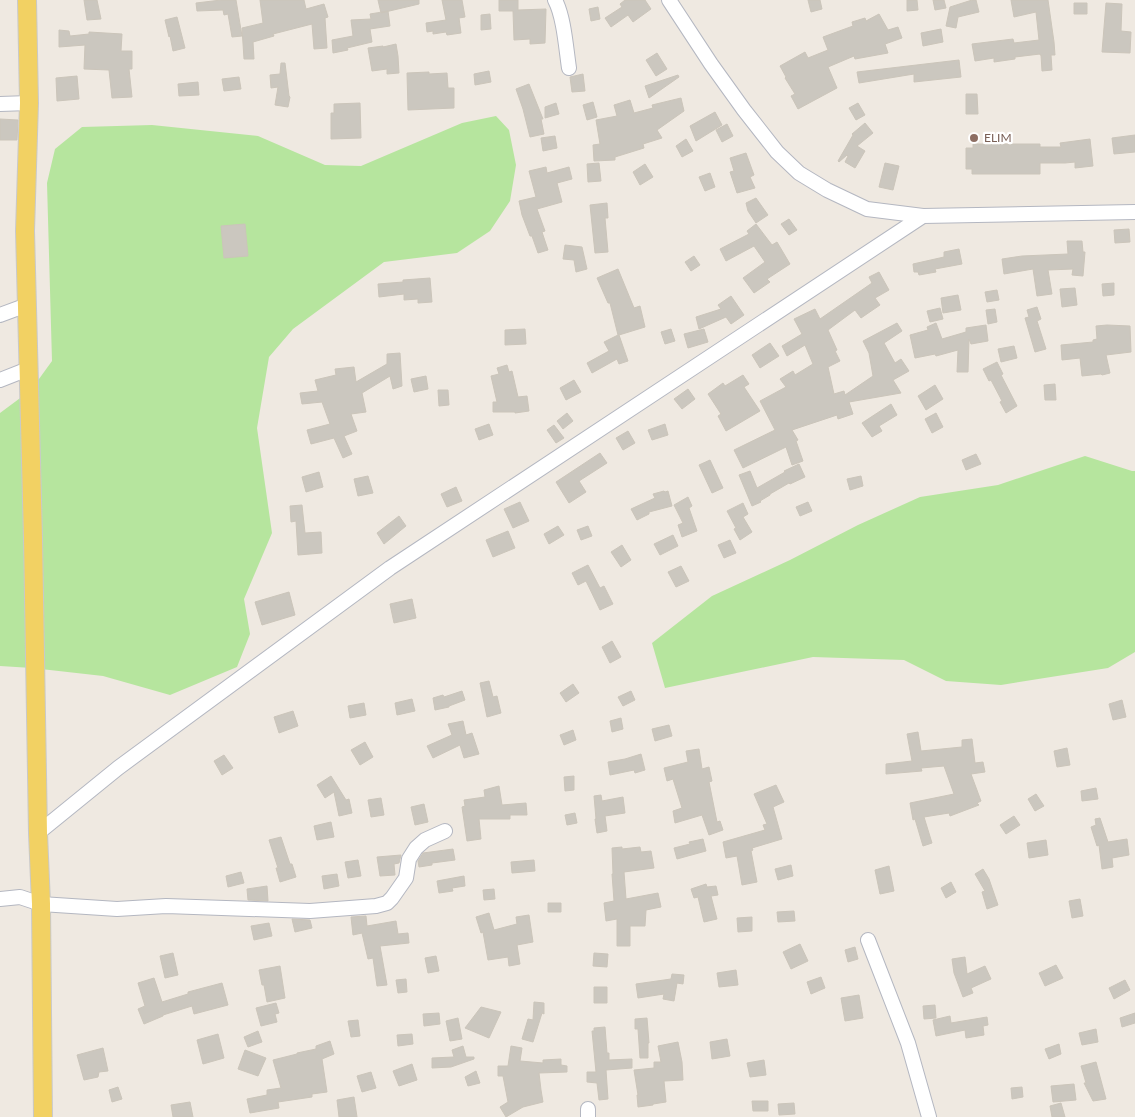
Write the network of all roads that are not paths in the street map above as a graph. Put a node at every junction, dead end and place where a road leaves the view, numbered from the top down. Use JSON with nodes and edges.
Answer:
{"nodes":[{"id":1,"x":28,"y":0,"type":"edge"},
{"id":2,"x":555,"y":0,"type":"edge"},
{"id":3,"x":669,"y":0,"type":"edge"},
{"id":4,"x":569,"y":68,"type":"dead end"},
{"id":5,"x":0,"y":104,"type":"edge"},
{"id":6,"x":30,"y":104,"type":"junction"},
{"id":7,"x":1135,"y":212,"type":"edge"},
{"id":8,"x":923,"y":216,"type":"junction"},
{"id":9,"x":27,"y":305,"type":"junction"},
{"id":10,"x":0,"y":315,"type":"edge"},
{"id":11,"x":28,"y":369,"type":"junction"},
{"id":12,"x":0,"y":380,"type":"edge"},
{"id":13,"x":445,"y":831,"type":"dead end"},
{"id":14,"x":38,"y":833,"type":"junction"},
{"id":15,"x":0,"y":899,"type":"edge"},
{"id":16,"x":41,"y":904,"type":"junction"},
{"id":17,"x":868,"y":940,"type":"dead end"},
{"id":18,"x":43,"y":1117,"type":"edge"},
{"id":19,"x":929,"y":1117,"type":"edge"}],
"edges":[{"from":1,"to":6,"type":"main road"},
{"from":2,"to":4,"type":"street"},
{"from":3,"to":8,"type":"street"},
{"from":5,"to":6,"type":"street"},
{"from":6,"to":9,"type":"main road"},
{"from":7,"to":8,"type":"street"},
{"from":8,"to":14,"type":"street"},
{"from":9,"to":10,"type":"street"},
{"from":9,"to":11,"type":"main road"},
{"from":11,"to":12,"type":"street"},
{"from":11,"to":14,"type":"main road"},
{"from":13,"to":16,"type":"street"},
{"from":14,"to":16,"type":"main road"},
{"from":15,"to":16,"type":"street"},
{"from":16,"to":18,"type":"main road"},
{"from":17,"to":19,"type":"street"}]}
